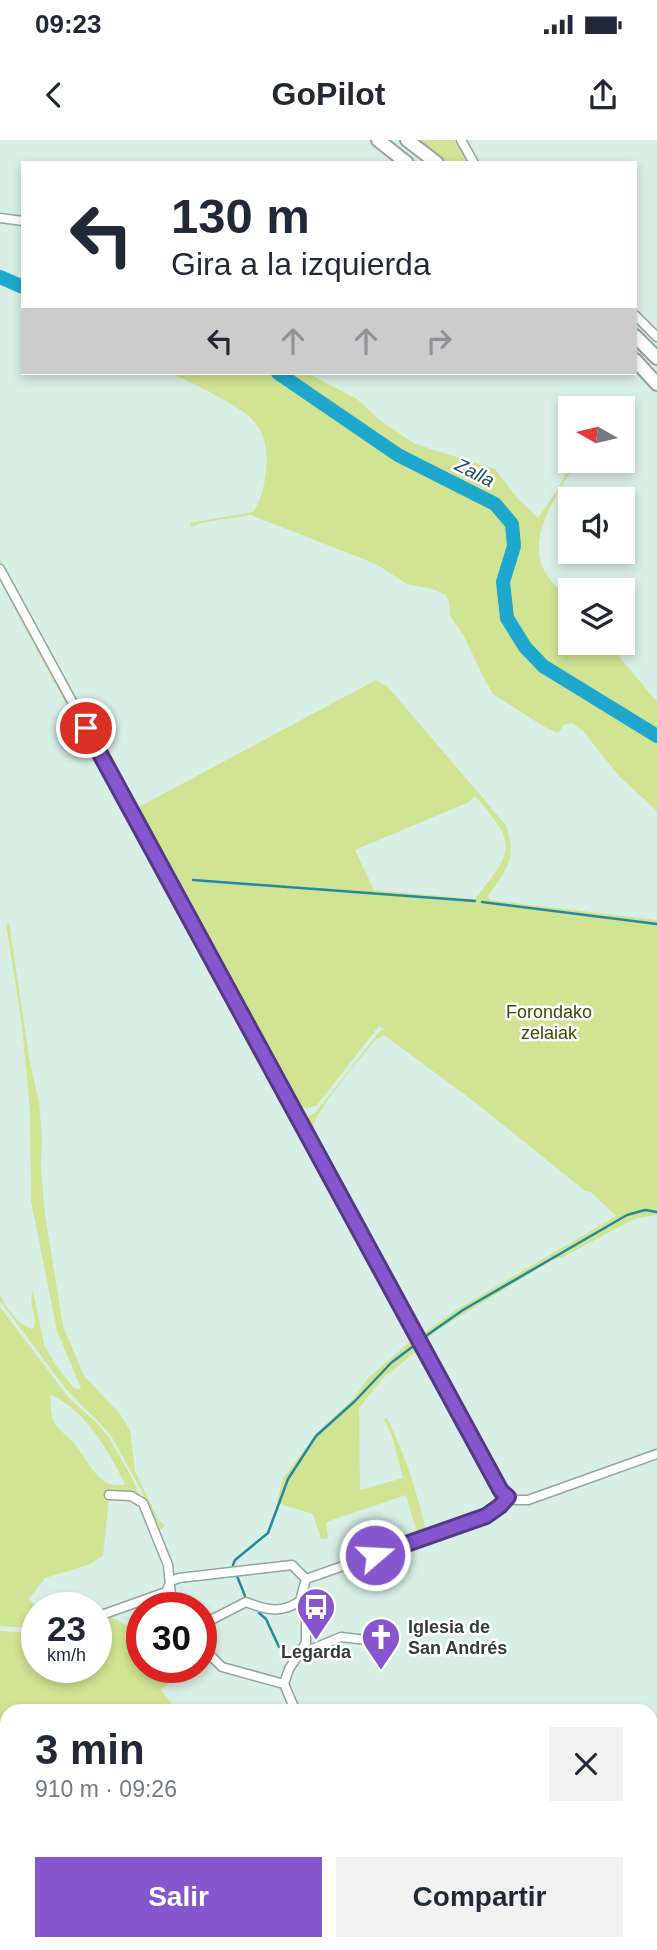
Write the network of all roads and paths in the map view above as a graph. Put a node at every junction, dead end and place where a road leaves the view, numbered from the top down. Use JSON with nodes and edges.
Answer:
{"nodes":[{"id":1,"x":378,"y":140,"type":"edge"},
{"id":2,"x":407,"y":140,"type":"edge"},
{"id":3,"x":461,"y":140,"type":"edge"},
{"id":4,"x":404,"y":161,"type":"edge"},
{"id":5,"x":434,"y":161,"type":"edge"},
{"id":6,"x":473,"y":161,"type":"edge"},
{"id":7,"x":0,"y":218,"type":"edge"},
{"id":8,"x":21,"y":221,"type":"edge"},
{"id":9,"x":637,"y":317,"type":"edge"},
{"id":10,"x":657,"y":337,"type":"edge"},
{"id":11,"x":637,"y":338,"type":"edge"},
{"id":12,"x":657,"y":358,"type":"edge"},
{"id":13,"x":637,"y":362,"type":"edge"},
{"id":14,"x":657,"y":384,"type":"edge"},
{"id":15,"x":0,"y":569,"type":"edge"},
{"id":16,"x":657,"y":1454,"type":"edge"},
{"id":17,"x":108,"y":1495,"type":"dead end"},
{"id":18,"x":508,"y":1497,"type":"junction"},
{"id":19,"x":306,"y":1579,"type":"junction"},
{"id":20,"x":171,"y":1581,"type":"junction"},
{"id":21,"x":171,"y":1592,"type":"edge"},
{"id":22,"x":300,"y":1601,"type":"junction"},
{"id":23,"x":112,"y":1611,"type":"edge"},
{"id":24,"x":217,"y":1617,"type":"edge"},
{"id":25,"x":367,"y":1640,"type":"dead end"},
{"id":26,"x":300,"y":1654,"type":"junction"},
{"id":27,"x":217,"y":1662,"type":"edge"},
{"id":28,"x":284,"y":1684,"type":"junction"},
{"id":29,"x":293,"y":1704,"type":"edge"}],
"edges":[{"from":1,"to":4,"type":"highway"},
{"from":2,"to":5,"type":"highway"},
{"from":3,"to":6,"type":"street"},
{"from":7,"to":8,"type":"street"},
{"from":9,"to":10,"type":"street"},
{"from":11,"to":12,"type":"highway"},
{"from":13,"to":14,"type":"highway"},
{"from":15,"to":18,"type":"street"},
{"from":16,"to":18,"type":"street"},
{"from":17,"to":20,"type":"street"},
{"from":18,"to":19,"type":"street"},
{"from":19,"to":20,"type":"street"},
{"from":19,"to":22,"type":"street"},
{"from":20,"to":21,"type":"street"},
{"from":20,"to":23,"type":"street"},
{"from":22,"to":24,"type":"street"},
{"from":22,"to":26,"type":"street"},
{"from":25,"to":26,"type":"street"},
{"from":26,"to":28,"type":"street"},
{"from":27,"to":28,"type":"street"},
{"from":28,"to":29,"type":"street"}]}
